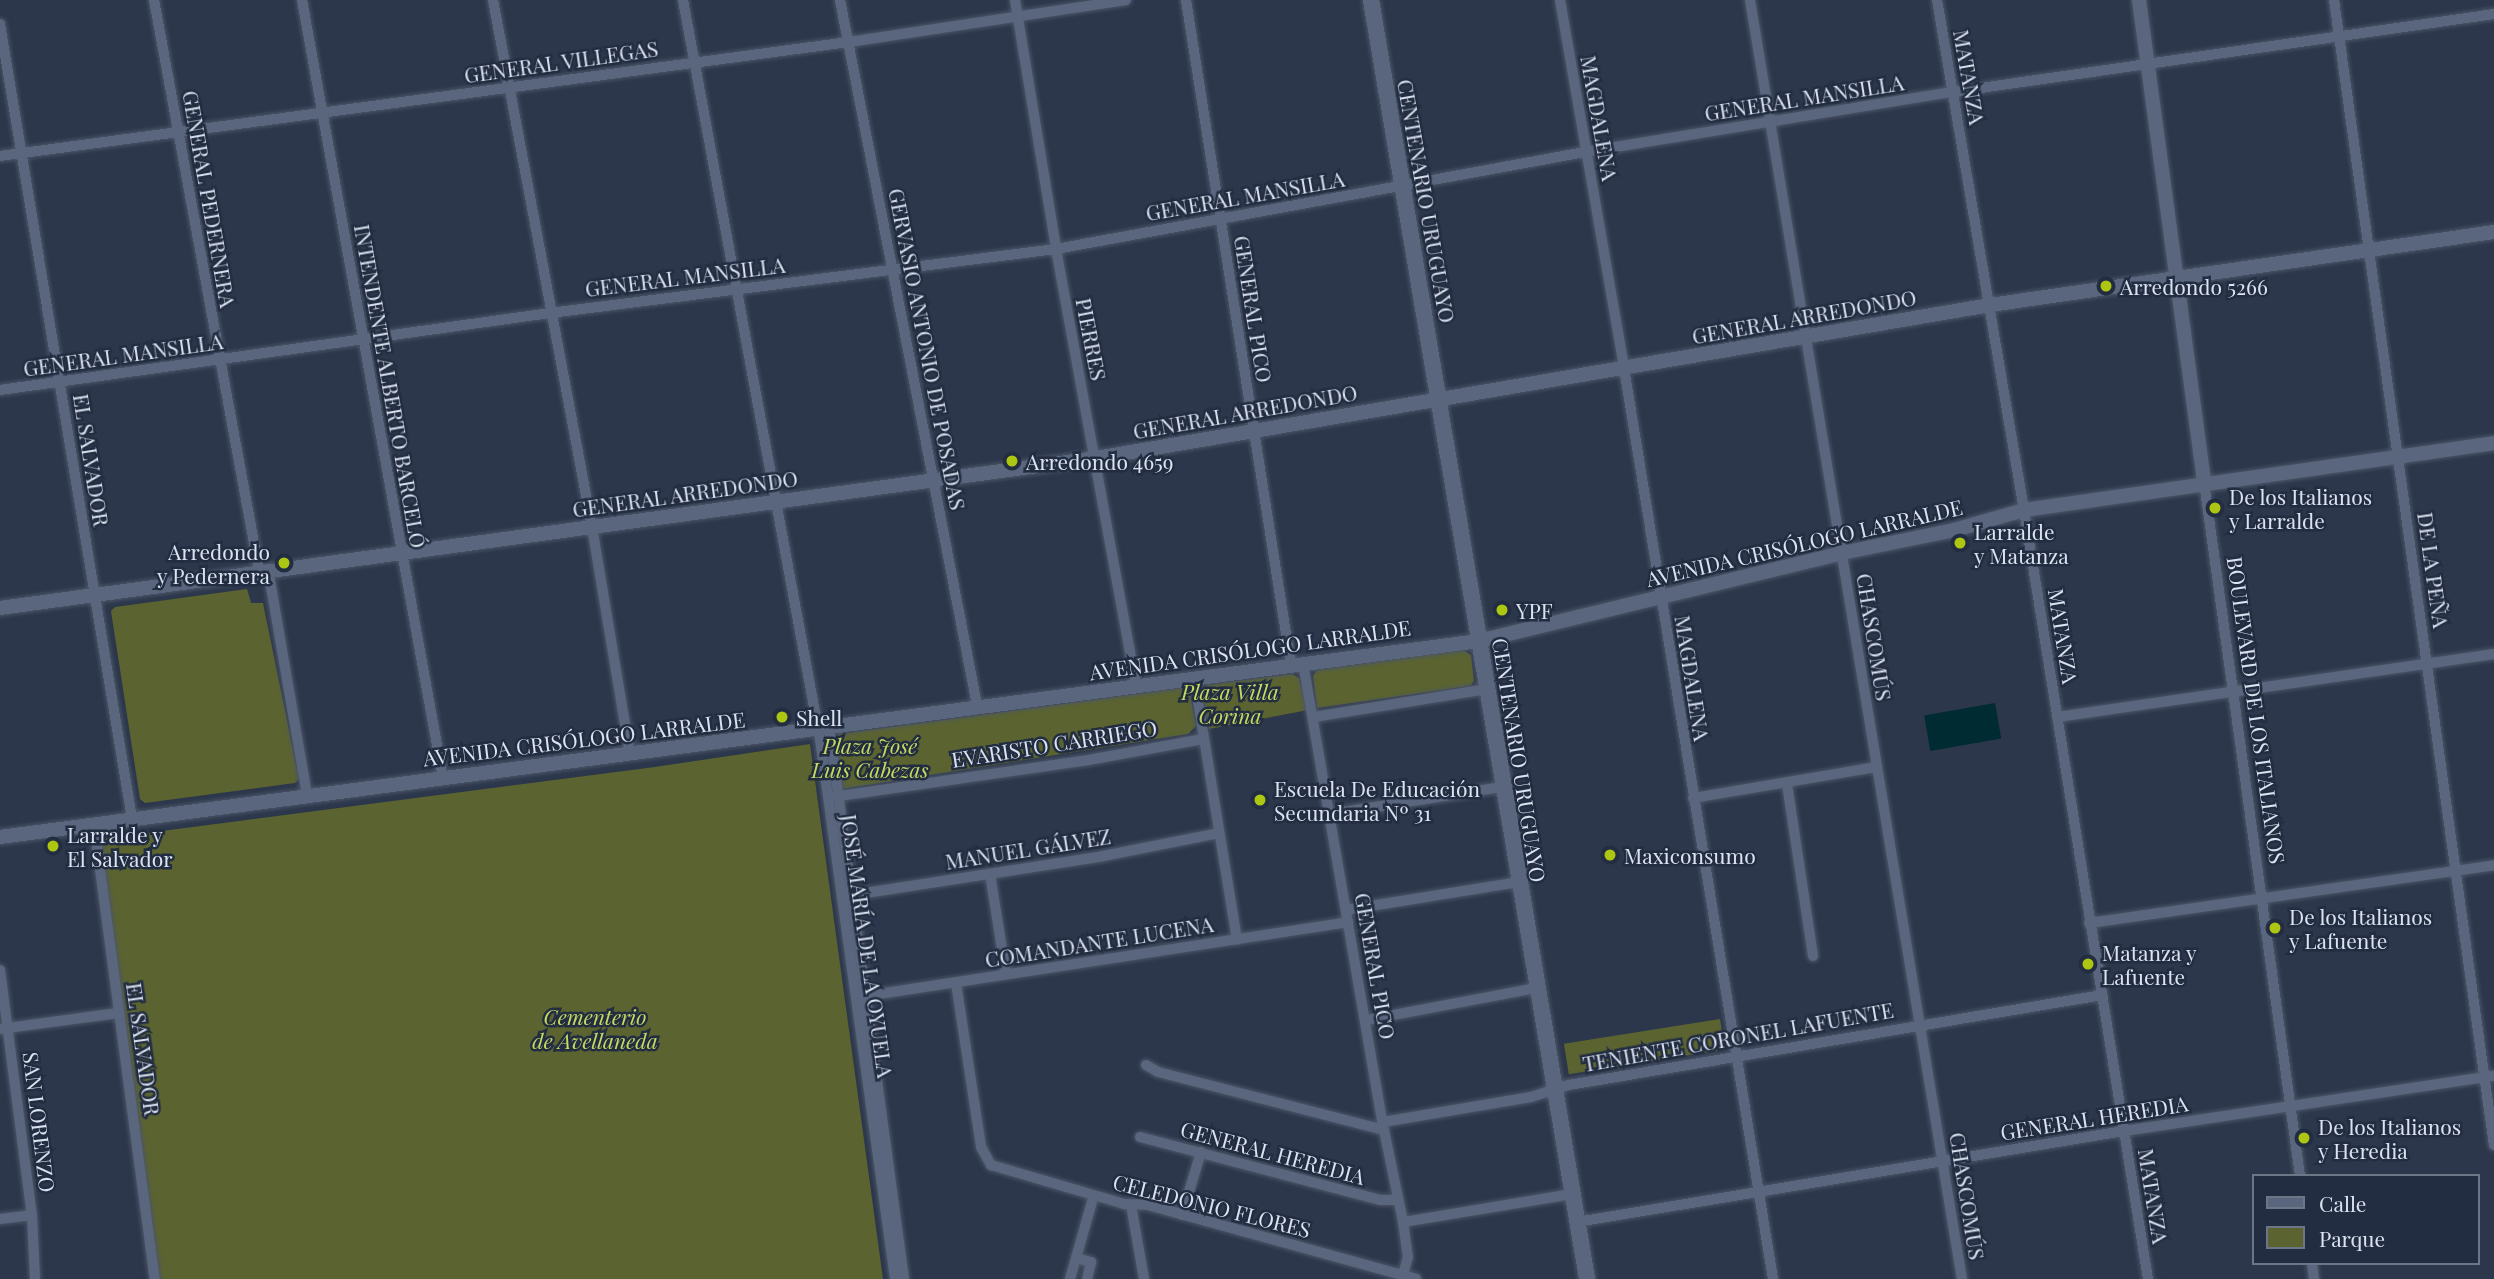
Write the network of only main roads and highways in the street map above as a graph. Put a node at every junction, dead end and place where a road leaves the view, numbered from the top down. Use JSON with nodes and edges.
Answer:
{"nodes":[{"id":1,"x":1371,"y":0,"type":"edge"},
{"id":2,"x":1587,"y":1279,"type":"edge"}],
"edges":[{"from":1,"to":2,"type":"main road","name":"CENTENARIO URUGUAYO"}]}
